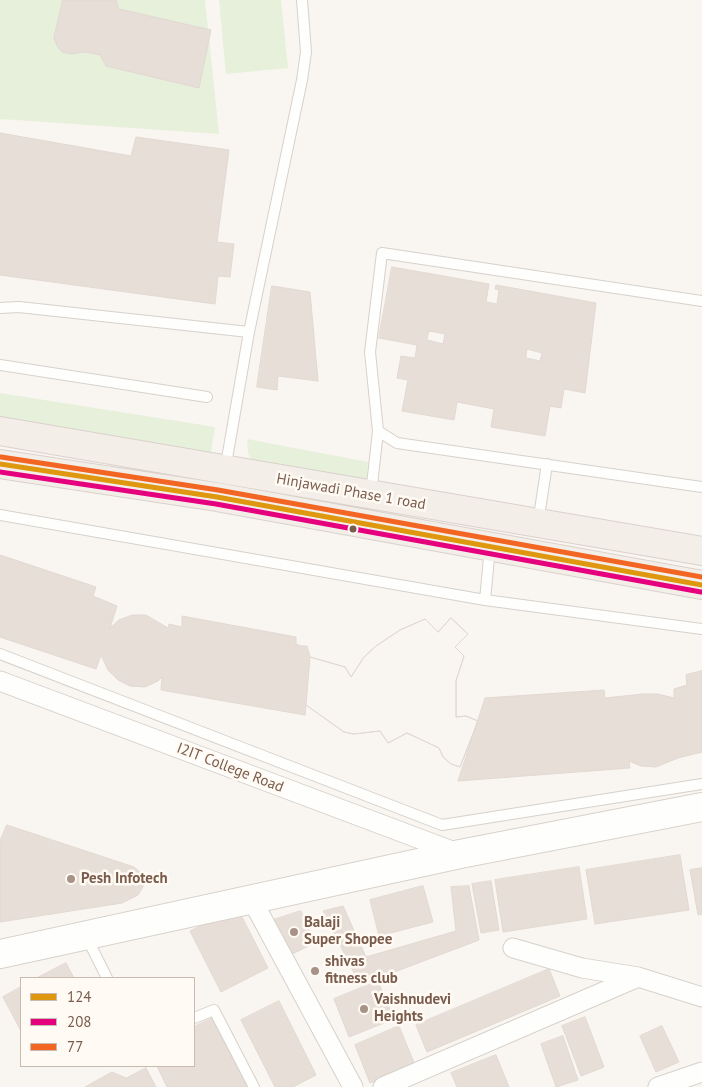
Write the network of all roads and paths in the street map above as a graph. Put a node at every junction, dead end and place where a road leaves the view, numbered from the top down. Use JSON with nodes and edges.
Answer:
{"nodes":[{"id":1,"x":302,"y":0,"type":"edge"},
{"id":2,"x":702,"y":301,"type":"edge"},
{"id":3,"x":0,"y":308,"type":"edge"},
{"id":4,"x":249,"y":332,"type":"junction"},
{"id":5,"x":0,"y":365,"type":"edge"},
{"id":6,"x":207,"y":397,"type":"dead end"},
{"id":7,"x":0,"y":431,"type":"edge"},
{"id":8,"x":378,"y":431,"type":"junction"},
{"id":9,"x":0,"y":464,"type":"edge"},
{"id":10,"x":547,"y":464,"type":"junction"},
{"id":11,"x":225,"y":471,"type":"junction"},
{"id":12,"x":702,"y":486,"type":"edge"},
{"id":13,"x":370,"y":495,"type":"junction"},
{"id":14,"x":0,"y":516,"type":"edge"},
{"id":15,"x":538,"y":524,"type":"junction"},
{"id":16,"x":490,"y":546,"type":"junction"},
{"id":17,"x":702,"y":552,"type":"edge"},
{"id":18,"x":702,"y":585,"type":"edge"},
{"id":19,"x":485,"y":600,"type":"junction"},
{"id":20,"x":702,"y":629,"type":"edge"},
{"id":21,"x":0,"y":654,"type":"edge"},
{"id":22,"x":0,"y":681,"type":"edge"},
{"id":23,"x":702,"y":784,"type":"edge"},
{"id":24,"x":702,"y":807,"type":"edge"},
{"id":25,"x":460,"y":854,"type":"junction"},
{"id":26,"x":252,"y":900,"type":"junction"},
{"id":27,"x":85,"y":935,"type":"junction"},
{"id":28,"x":513,"y":948,"type":"dead end"},
{"id":29,"x":0,"y":954,"type":"edge"},
{"id":30,"x":106,"y":977,"type":"edge"},
{"id":31,"x":638,"y":977,"type":"junction"},
{"id":32,"x":702,"y":997,"type":"edge"},
{"id":33,"x":195,"y":1018,"type":"edge"},
{"id":34,"x":702,"y":1072,"type":"edge"},
{"id":35,"x":254,"y":1087,"type":"edge"},
{"id":36,"x":354,"y":1087,"type":"edge"},
{"id":37,"x":383,"y":1087,"type":"edge"},
{"id":38,"x":658,"y":1087,"type":"edge"}],
"edges":[{"from":1,"to":4,"type":"lane"},
{"from":2,"to":8,"type":"lane"},
{"from":3,"to":4,"type":"lane"},
{"from":4,"to":11,"type":"lane"},
{"from":5,"to":6,"type":"lane"},
{"from":7,"to":11,"type":"main road","name":"Hinjawadi Phase 1 road"},
{"from":8,"to":10,"type":"lane"},
{"from":8,"to":13,"type":"lane"},
{"from":9,"to":16,"type":"main road","name":"Hinjawadi Phase 1 road"},
{"from":10,"to":12,"type":"lane"},
{"from":10,"to":15,"type":"lane"},
{"from":11,"to":13,"type":"main road","name":"Hinjawadi Phase 1 road"},
{"from":13,"to":15,"type":"main road","name":"Hinjawadi Phase 1 road"},
{"from":14,"to":19,"type":"lane"},
{"from":15,"to":17,"type":"main road","name":"Hinjawadi Phase 1 road"},
{"from":16,"to":18,"type":"main road","name":"Hinjawadi Phase 1 road"},
{"from":16,"to":19,"type":"lane"},
{"from":19,"to":20,"type":"lane"},
{"from":21,"to":23,"type":"lane"},
{"from":22,"to":25,"type":"street","name":"I2IT College Road"},
{"from":24,"to":25,"type":"street"},
{"from":25,"to":26,"type":"street"},
{"from":26,"to":27,"type":"street"},
{"from":26,"to":36,"type":"street"},
{"from":27,"to":29,"type":"street"},
{"from":27,"to":30,"type":"lane"},
{"from":28,"to":31,"type":"street"},
{"from":31,"to":32,"type":"street"},
{"from":31,"to":37,"type":"street"},
{"from":33,"to":35,"type":"lane"},
{"from":34,"to":38,"type":"street"}]}
